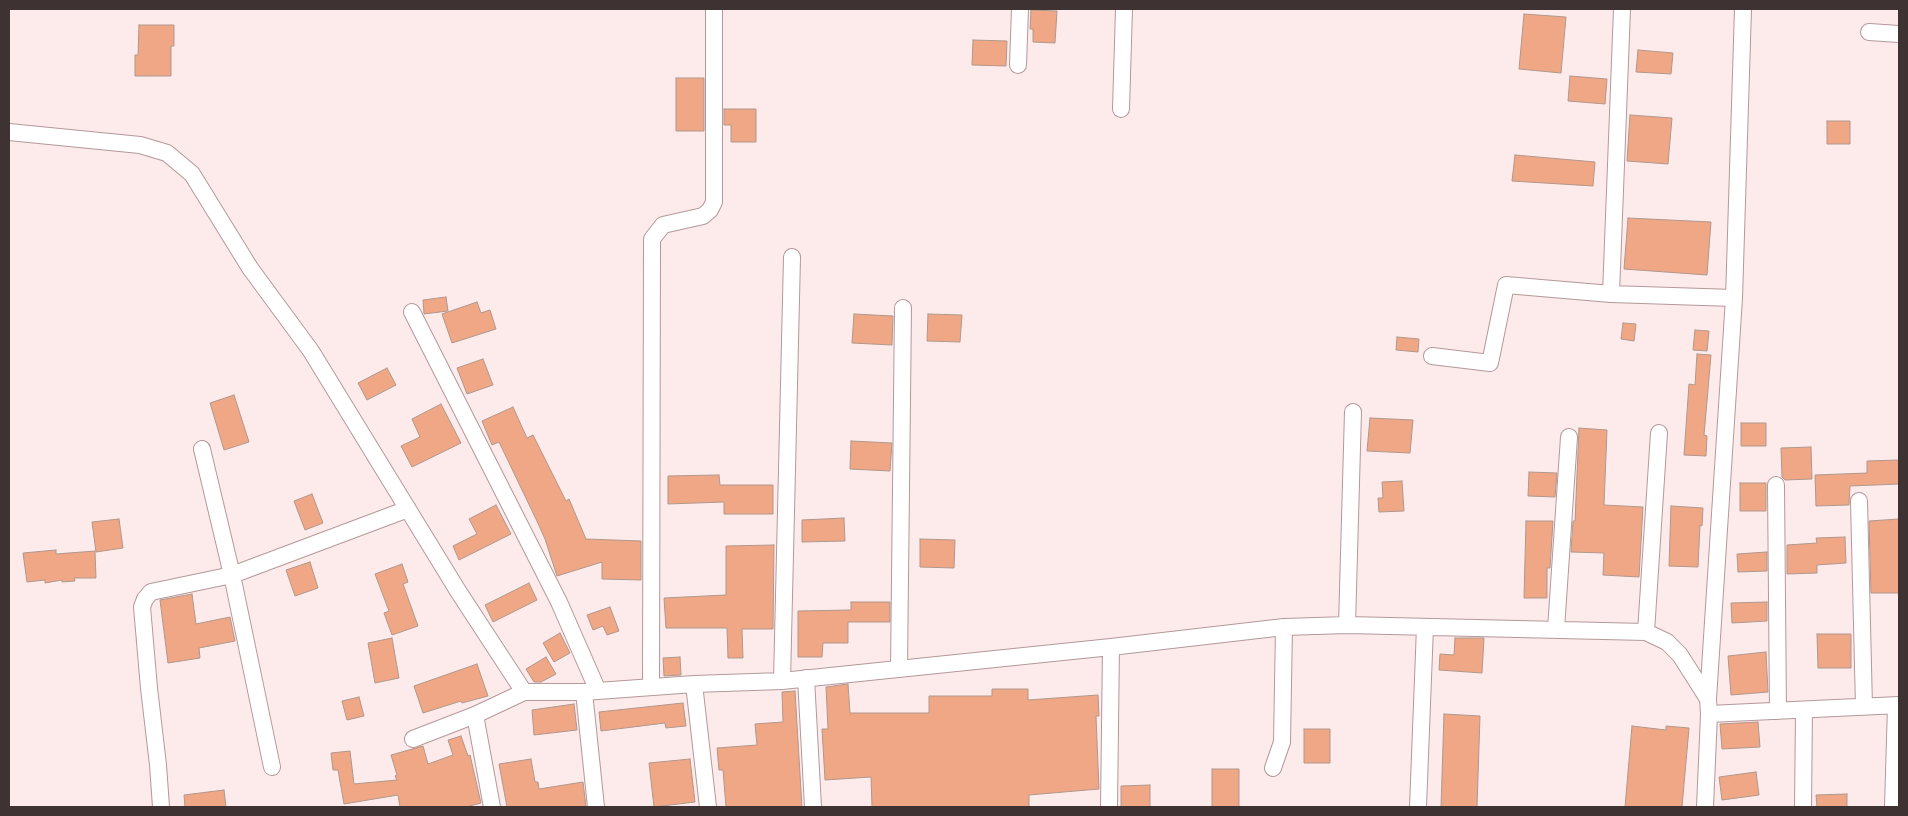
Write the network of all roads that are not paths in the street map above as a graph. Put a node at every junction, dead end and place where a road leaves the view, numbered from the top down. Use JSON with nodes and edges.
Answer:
{"nodes":[{"id":1,"x":714,"y":9,"type":"edge"},
{"id":2,"x":1020,"y":9,"type":"edge"},
{"id":3,"x":1124,"y":9,"type":"edge"},
{"id":4,"x":1622,"y":9,"type":"edge"},
{"id":5,"x":1743,"y":9,"type":"edge"},
{"id":6,"x":1869,"y":32,"type":"dead end"},
{"id":7,"x":1899,"y":34,"type":"edge"},
{"id":8,"x":1018,"y":65,"type":"dead end"},
{"id":9,"x":1121,"y":109,"type":"dead end"},
{"id":10,"x":9,"y":132,"type":"edge"},
{"id":11,"x":792,"y":257,"type":"dead end"},
{"id":12,"x":1611,"y":294,"type":"junction"},
{"id":13,"x":1734,"y":298,"type":"junction"},
{"id":14,"x":903,"y":308,"type":"dead end"},
{"id":15,"x":412,"y":312,"type":"dead end"},
{"id":16,"x":1432,"y":356,"type":"dead end"},
{"id":17,"x":1353,"y":412,"type":"dead end"},
{"id":18,"x":1659,"y":433,"type":"dead end"},
{"id":19,"x":1569,"y":437,"type":"dead end"},
{"id":20,"x":202,"y":449,"type":"dead end"},
{"id":21,"x":1776,"y":485,"type":"dead end"},
{"id":22,"x":1859,"y":501,"type":"dead end"},
{"id":23,"x":408,"y":508,"type":"junction"},
{"id":24,"x":232,"y":575,"type":"junction"},
{"id":25,"x":1346,"y":625,"type":"junction"},
{"id":26,"x":1284,"y":627,"type":"junction"},
{"id":27,"x":1424,"y":627,"type":"junction"},
{"id":28,"x":1556,"y":629,"type":"junction"},
{"id":29,"x":1646,"y":632,"type":"junction"},
{"id":30,"x":1111,"y":647,"type":"junction"},
{"id":31,"x":899,"y":668,"type":"junction"},
{"id":32,"x":806,"y":678,"type":"junction"},
{"id":33,"x":782,"y":681,"type":"junction"},
{"id":34,"x":694,"y":684,"type":"junction"},
{"id":35,"x":651,"y":687,"type":"junction"},
{"id":36,"x":524,"y":692,"type":"junction"},
{"id":37,"x":591,"y":692,"type":"junction"},
{"id":38,"x":1898,"y":705,"type":"edge"},
{"id":39,"x":1708,"y":707,"type":"junction"},
{"id":40,"x":1864,"y":707,"type":"junction"},
{"id":41,"x":1804,"y":710,"type":"junction"},
{"id":42,"x":1778,"y":711,"type":"junction"},
{"id":43,"x":475,"y":715,"type":"junction"},
{"id":44,"x":413,"y":739,"type":"dead end"},
{"id":45,"x":272,"y":767,"type":"dead end"},
{"id":46,"x":1273,"y":768,"type":"dead end"},
{"id":47,"x":161,"y":807,"type":"edge"},
{"id":48,"x":492,"y":807,"type":"edge"},
{"id":49,"x":596,"y":807,"type":"edge"},
{"id":50,"x":708,"y":807,"type":"edge"},
{"id":51,"x":812,"y":807,"type":"edge"},
{"id":52,"x":1110,"y":807,"type":"edge"},
{"id":53,"x":1418,"y":807,"type":"edge"},
{"id":54,"x":1705,"y":807,"type":"edge"},
{"id":55,"x":1803,"y":807,"type":"edge"},
{"id":56,"x":1893,"y":807,"type":"edge"}],
"edges":[{"from":1,"to":35,"type":"street"},
{"from":2,"to":8,"type":"street"},
{"from":3,"to":9,"type":"street"},
{"from":4,"to":12,"type":"street"},
{"from":5,"to":13,"type":"street"},
{"from":6,"to":7,"type":"street"},
{"from":10,"to":23,"type":"street"},
{"from":11,"to":33,"type":"street"},
{"from":12,"to":13,"type":"street"},
{"from":12,"to":16,"type":"street"},
{"from":13,"to":39,"type":"street"},
{"from":14,"to":31,"type":"street"},
{"from":15,"to":37,"type":"street"},
{"from":17,"to":25,"type":"street"},
{"from":18,"to":29,"type":"street"},
{"from":19,"to":28,"type":"street"},
{"from":20,"to":24,"type":"street"},
{"from":21,"to":42,"type":"street"},
{"from":22,"to":40,"type":"street"},
{"from":23,"to":24,"type":"street"},
{"from":23,"to":36,"type":"street"},
{"from":24,"to":45,"type":"street"},
{"from":24,"to":47,"type":"street"},
{"from":25,"to":26,"type":"street"},
{"from":25,"to":27,"type":"street"},
{"from":26,"to":30,"type":"street"},
{"from":26,"to":46,"type":"street"},
{"from":27,"to":28,"type":"street"},
{"from":27,"to":53,"type":"street"},
{"from":28,"to":29,"type":"street"},
{"from":29,"to":39,"type":"street"},
{"from":30,"to":31,"type":"street"},
{"from":30,"to":52,"type":"street"},
{"from":31,"to":32,"type":"street"},
{"from":32,"to":33,"type":"street"},
{"from":32,"to":51,"type":"street"},
{"from":33,"to":34,"type":"street"},
{"from":34,"to":35,"type":"street"},
{"from":34,"to":50,"type":"street"},
{"from":35,"to":37,"type":"street"},
{"from":36,"to":37,"type":"street"},
{"from":36,"to":43,"type":"street"},
{"from":37,"to":49,"type":"street"},
{"from":38,"to":40,"type":"street"},
{"from":38,"to":56,"type":"street"},
{"from":39,"to":42,"type":"street"},
{"from":39,"to":54,"type":"street"},
{"from":40,"to":41,"type":"street"},
{"from":41,"to":42,"type":"street"},
{"from":41,"to":55,"type":"street"},
{"from":43,"to":44,"type":"street"},
{"from":43,"to":48,"type":"street"}]}
